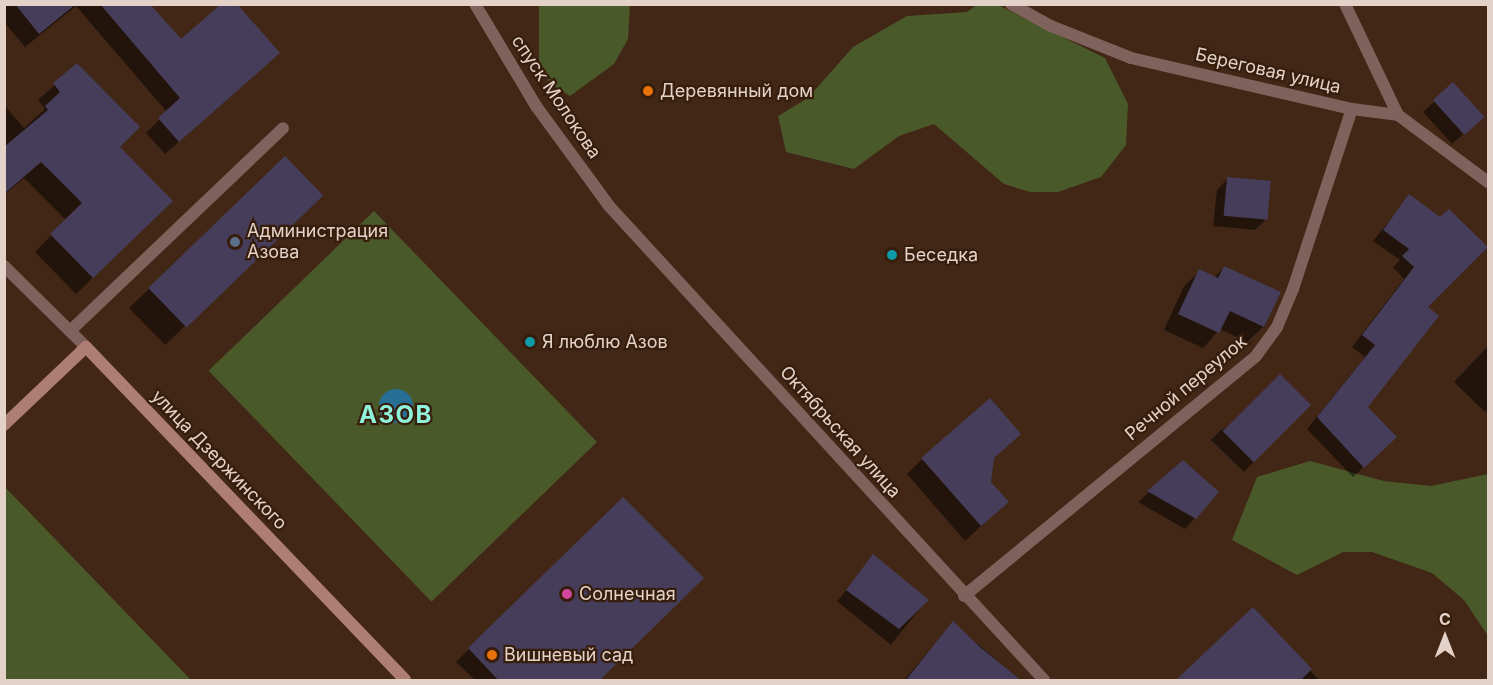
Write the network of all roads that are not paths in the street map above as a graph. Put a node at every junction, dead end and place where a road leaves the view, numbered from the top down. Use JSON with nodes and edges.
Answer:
{"nodes":[{"id":1,"x":475,"y":4,"type":"edge"},
{"id":2,"x":1011,"y":4,"type":"edge"},
{"id":3,"x":1345,"y":4,"type":"edge"},
{"id":4,"x":1352,"y":109,"type":"junction"},
{"id":5,"x":1398,"y":115,"type":"junction"},
{"id":6,"x":283,"y":128,"type":"dead end"},
{"id":7,"x":1488,"y":182,"type":"edge"},
{"id":8,"x":610,"y":207,"type":"joint"},
{"id":9,"x":4,"y":266,"type":"edge"},
{"id":10,"x":70,"y":331,"type":"junction"},
{"id":11,"x":86,"y":347,"type":"junction"},
{"id":12,"x":4,"y":425,"type":"edge"},
{"id":13,"x":964,"y":596,"type":"junction"},
{"id":14,"x":405,"y":681,"type":"edge"},
{"id":15,"x":1044,"y":681,"type":"edge"}],
"edges":[{"from":1,"to":8,"type":"street","name":"спуск Молокова"},
{"from":2,"to":4,"type":"street","name":"Береговая улица"},
{"from":3,"to":5,"type":"street","name":"Береговая улица"},
{"from":4,"to":5,"type":"street","name":"Береговая улица"},
{"from":4,"to":13,"type":"street","name":"Речной переулок"},
{"from":5,"to":7,"type":"street","name":"Береговая улица"},
{"from":6,"to":10,"type":"street"},
{"from":8,"to":13,"type":"street","name":"Октябрьская улица"},
{"from":9,"to":10,"type":"street","name":"улица Дзержинского"},
{"from":10,"to":11,"type":"street","name":"улица Дзержинского"},
{"from":11,"to":12,"type":"street"},
{"from":11,"to":14,"type":"street","name":"улица Дзержинского"},
{"from":13,"to":15,"type":"street","name":"Октябрьская улица"}]}
